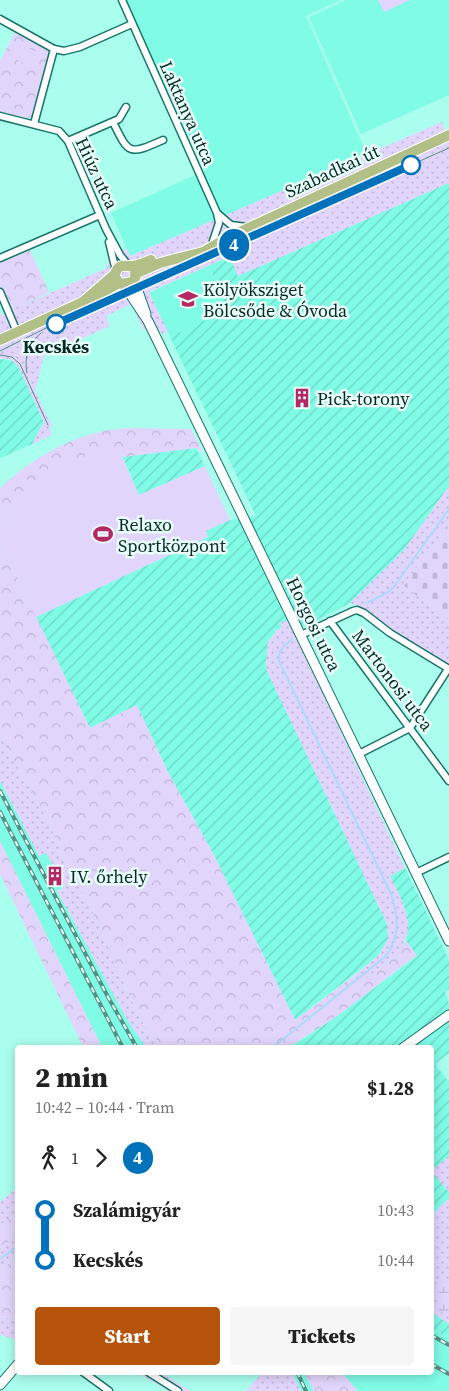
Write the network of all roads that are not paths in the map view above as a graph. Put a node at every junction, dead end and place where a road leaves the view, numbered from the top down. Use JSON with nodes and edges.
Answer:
{"nodes":[{"id":1,"x":122,"y":0,"type":"edge"},
{"id":2,"x":0,"y":19,"type":"edge"},
{"id":3,"x":132,"y":24,"type":"junction"},
{"id":4,"x":54,"y":49,"type":"junction"},
{"id":5,"x":126,"y":107,"type":"dead end"},
{"id":6,"x":0,"y":116,"type":"edge"},
{"id":7,"x":113,"y":122,"type":"junction"},
{"id":8,"x":34,"y":124,"type":"junction"},
{"id":9,"x":449,"y":135,"type":"edge"},
{"id":10,"x":164,"y":140,"type":"dead end"},
{"id":11,"x":68,"y":141,"type":"junction"},
{"id":12,"x":100,"y":214,"type":"junction"},
{"id":13,"x":217,"y":214,"type":"junction"},
{"id":14,"x":106,"y":228,"type":"junction"},
{"id":15,"x":250,"y":228,"type":"junction"},
{"id":16,"x":229,"y":237,"type":"junction"},
{"id":17,"x":213,"y":241,"type":"junction"},
{"id":18,"x":0,"y":258,"type":"edge"},
{"id":19,"x":132,"y":271,"type":"junction"},
{"id":20,"x":119,"y":278,"type":"junction"},
{"id":21,"x":0,"y":292,"type":"edge"},
{"id":22,"x":148,"y":322,"type":"junction"},
{"id":23,"x":17,"y":332,"type":"junction"},
{"id":24,"x":0,"y":340,"type":"edge"},
{"id":25,"x":330,"y":621,"type":"junction"},
{"id":26,"x":301,"y":635,"type":"junction"},
{"id":27,"x":449,"y":669,"type":"edge"},
{"id":28,"x":410,"y":728,"type":"junction"},
{"id":29,"x":359,"y":754,"type":"junction"},
{"id":30,"x":449,"y":781,"type":"edge"},
{"id":31,"x":449,"y":857,"type":"edge"},
{"id":32,"x":416,"y":873,"type":"junction"},
{"id":33,"x":449,"y":942,"type":"edge"},
{"id":34,"x":449,"y":1015,"type":"edge"},
{"id":35,"x":407,"y":1045,"type":"edge"},
{"id":36,"x":15,"y":1368,"type":"edge"},
{"id":37,"x":87,"y":1375,"type":"edge"},
{"id":38,"x":153,"y":1375,"type":"edge"},
{"id":39,"x":0,"y":1385,"type":"edge"},
{"id":40,"x":109,"y":1391,"type":"edge"},
{"id":41,"x":178,"y":1391,"type":"edge"}],
"edges":[{"from":1,"to":3,"type":"street","name":"Laktanya utca"},
{"from":2,"to":4,"type":"street"},
{"from":3,"to":4,"type":"street"},
{"from":3,"to":13,"type":"street","name":"Laktanya utca"},
{"from":4,"to":8,"type":"street"},
{"from":5,"to":7,"type":"street"},
{"from":6,"to":8,"type":"street","name":"Hiúz utca"},
{"from":7,"to":10,"type":"street"},
{"from":7,"to":11,"type":"street"},
{"from":8,"to":11,"type":"street","name":"Hiúz utca"},
{"from":9,"to":15,"type":"main road","name":"Szabadkai út"},
{"from":11,"to":12,"type":"street","name":"Hiúz utca"},
{"from":12,"to":14,"type":"street","name":"Hiúz utca"},
{"from":12,"to":18,"type":"street"},
{"from":13,"to":15,"type":"street"},
{"from":13,"to":17,"type":"street"},
{"from":14,"to":19,"type":"street","name":"Hiúz utca"},
{"from":14,"to":20,"type":"street","name":"Hiúz utca"},
{"from":15,"to":16,"type":"main road","name":"Szabadkai út"},
{"from":16,"to":17,"type":"main road","name":"Szabadkai út"},
{"from":16,"to":19,"type":"main road","name":"Szabadkai út"},
{"from":17,"to":19,"type":"main road","name":"Szabadkai út"},
{"from":19,"to":20,"type":"main road","name":"Szabadkai út"},
{"from":19,"to":20,"type":"main road","name":"Szabadkai út"},
{"from":19,"to":22,"type":"street","name":"Horgosi utca"},
{"from":20,"to":22,"type":"street","name":"Horgosi utca"},
{"from":20,"to":23,"type":"main road","name":"Szabadkai út"},
{"from":21,"to":23,"type":"street"},
{"from":22,"to":26,"type":"street","name":"Horgosi utca"},
{"from":23,"to":24,"type":"main road","name":"Szabadkai út"},
{"from":25,"to":26,"type":"street"},
{"from":25,"to":27,"type":"street"},
{"from":25,"to":28,"type":"street","name":"Martonosi utca"},
{"from":26,"to":29,"type":"street","name":"Horgosi utca"},
{"from":27,"to":28,"type":"street"},
{"from":28,"to":29,"type":"street"},
{"from":28,"to":30,"type":"street","name":"Martonosi utca"},
{"from":29,"to":32,"type":"street","name":"Horgosi utca"},
{"from":31,"to":32,"type":"street"},
{"from":32,"to":33,"type":"street","name":"Horgosi utca"},
{"from":34,"to":35,"type":"street"},
{"from":36,"to":39,"type":"street"},
{"from":37,"to":40,"type":"street"},
{"from":38,"to":41,"type":"street"}]}
